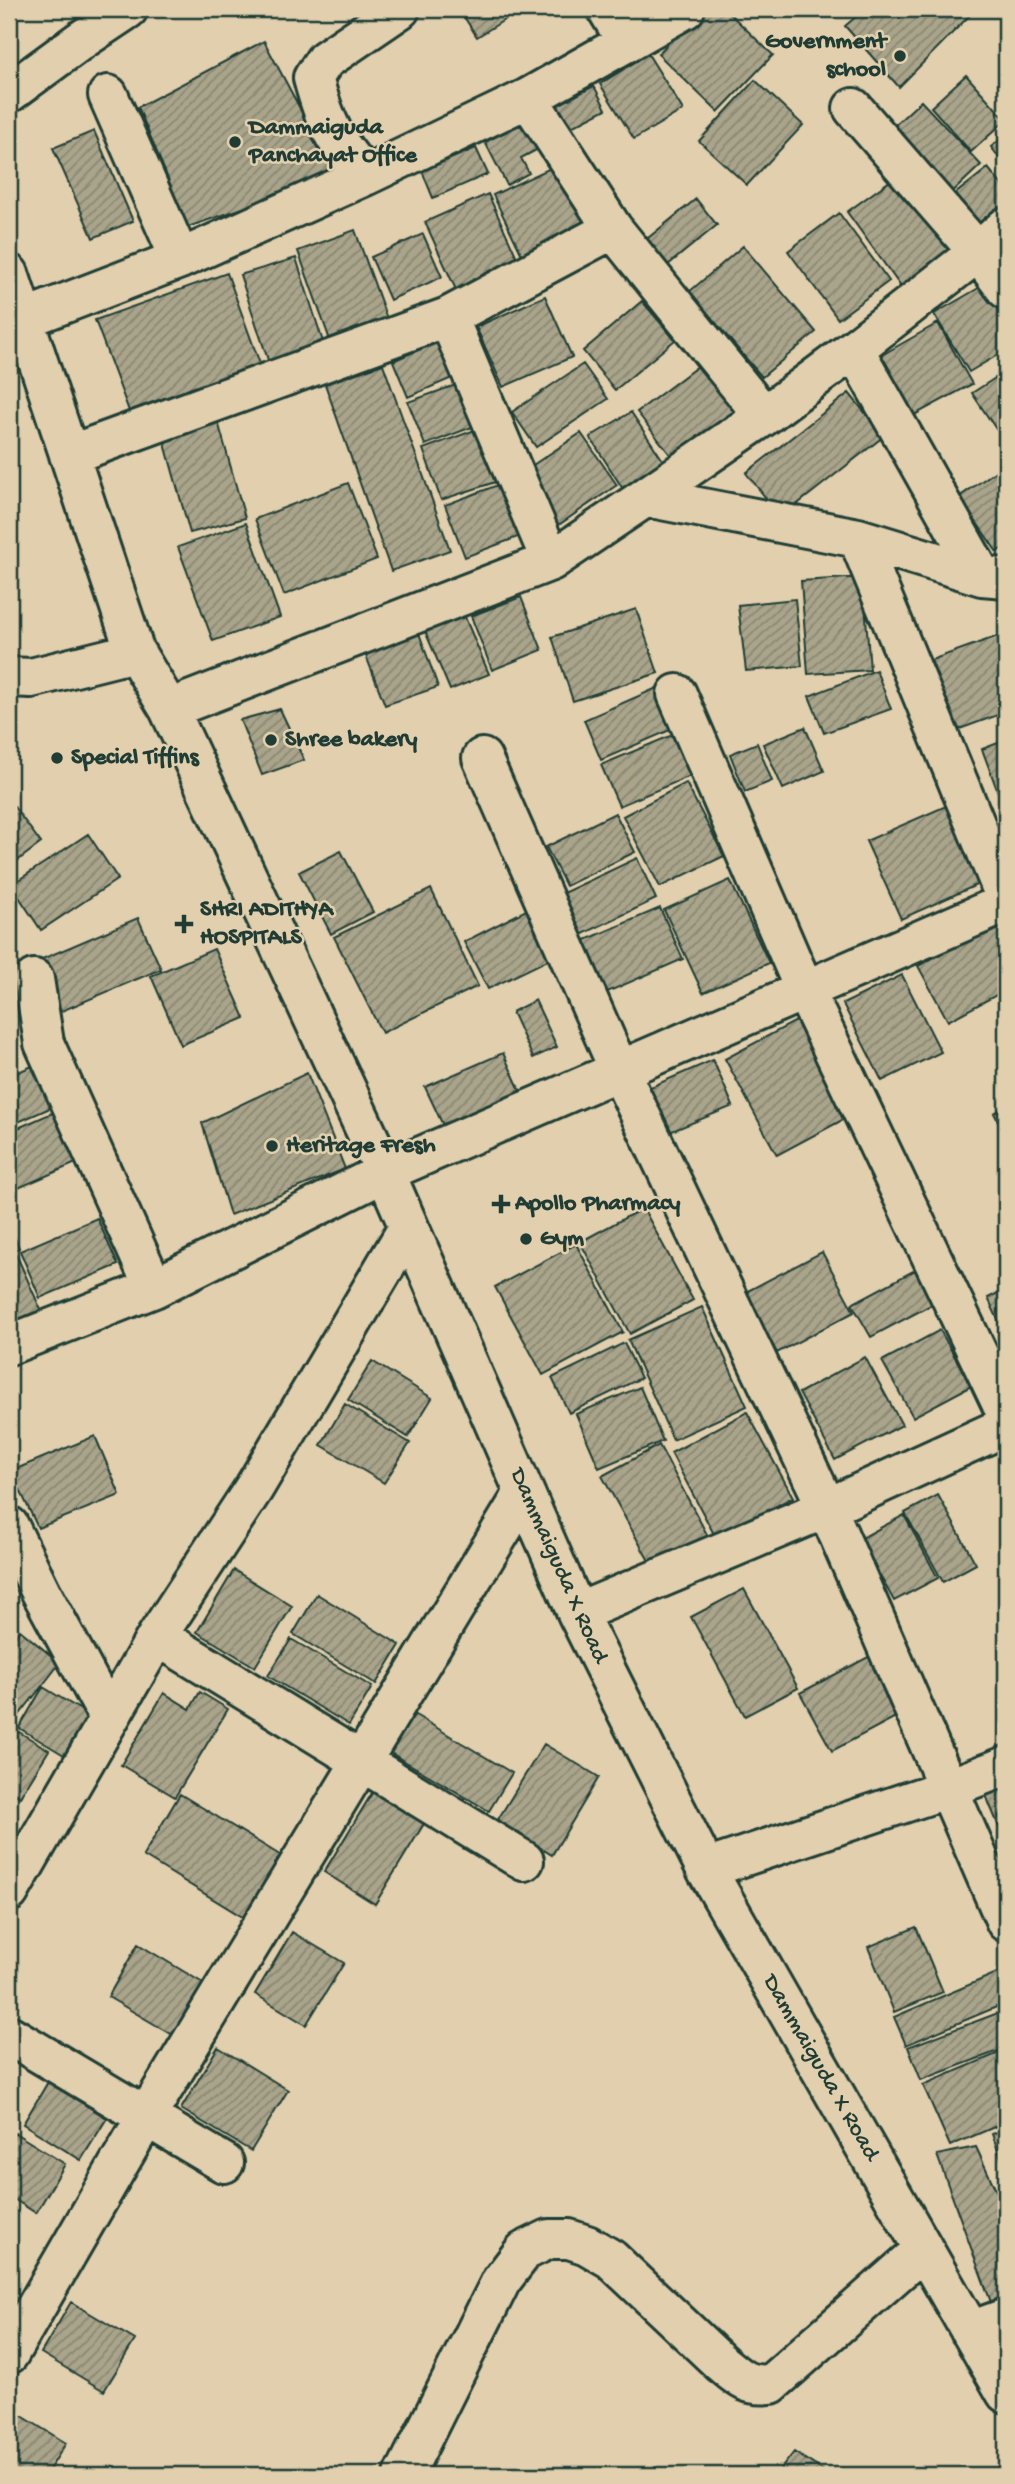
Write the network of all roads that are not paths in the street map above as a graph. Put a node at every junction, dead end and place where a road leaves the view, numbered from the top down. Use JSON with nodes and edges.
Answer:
{"nodes":[{"id":1,"x":128,"y":9,"type":"edge"},
{"id":2,"x":400,"y":9,"type":"edge"},
{"id":3,"x":607,"y":9,"type":"edge"},
{"id":4,"x":685,"y":9,"type":"edge"},
{"id":5,"x":627,"y":42,"type":"junction"},
{"id":6,"x":9,"y":93,"type":"edge"},
{"id":7,"x":108,"y":95,"type":"dead end"},
{"id":8,"x":528,"y":98,"type":"junction"},
{"id":9,"x":853,"y":108,"type":"dead end"},
{"id":10,"x":365,"y":176,"type":"junction"},
{"id":11,"x":1006,"y":227,"type":"edge"},
{"id":12,"x":613,"y":229,"type":"junction"},
{"id":13,"x":978,"y":252,"type":"junction"},
{"id":14,"x":180,"y":259,"type":"junction"},
{"id":15,"x":9,"y":274,"type":"edge"},
{"id":16,"x":1006,"y":289,"type":"edge"},
{"id":17,"x":448,"y":317,"type":"junction"},
{"id":18,"x":24,"y":319,"type":"junction"},
{"id":19,"x":854,"y":349,"type":"junction"},
{"id":20,"x":764,"y":416,"type":"junction"},
{"id":21,"x":69,"y":455,"type":"junction"},
{"id":22,"x":646,"y":497,"type":"junction"},
{"id":23,"x":858,"y":538,"type":"junction"},
{"id":24,"x":551,"y":561,"type":"junction"},
{"id":25,"x":994,"y":577,"type":"edge"},
{"id":26,"x":135,"y":652,"type":"junction"},
{"id":27,"x":9,"y":677,"type":"edge"},
{"id":28,"x":677,"y":694,"type":"dead end"},
{"id":29,"x":169,"y":709,"type":"junction"},
{"id":30,"x":482,"y":758,"type":"dead end"},
{"id":31,"x":1006,"y":901,"type":"edge"},
{"id":32,"x":34,"y":979,"type":"dead end"},
{"id":33,"x":805,"y":991,"type":"junction"},
{"id":34,"x":620,"y":1072,"type":"junction"},
{"id":35,"x":385,"y":1172,"type":"junction"},
{"id":36,"x":408,"y":1228,"type":"junction"},
{"id":37,"x":154,"y":1288,"type":"junction"},
{"id":38,"x":9,"y":1345,"type":"edge"},
{"id":39,"x":1006,"y":1413,"type":"edge"},
{"id":40,"x":1006,"y":1426,"type":"edge"},
{"id":41,"x":524,"y":1493,"type":"junction"},
{"id":42,"x":827,"y":1508,"type":"junction"},
{"id":43,"x":9,"y":1526,"type":"edge"},
{"id":44,"x":577,"y":1613,"type":"junction"},
{"id":45,"x":157,"y":1636,"type":"junction"},
{"id":46,"x":109,"y":1718,"type":"junction"},
{"id":47,"x":362,"y":1761,"type":"junction"},
{"id":48,"x":1006,"y":1766,"type":"edge"},
{"id":49,"x":949,"y":1788,"type":"junction"},
{"id":50,"x":524,"y":1861,"type":"dead end"},
{"id":51,"x":706,"y":1869,"type":"junction"},
{"id":52,"x":9,"y":1892,"type":"edge"},
{"id":53,"x":1006,"y":1922,"type":"edge"},
{"id":54,"x":9,"y":2035,"type":"edge"},
{"id":55,"x":146,"y":2117,"type":"junction"},
{"id":56,"x":224,"y":2163,"type":"dead end"},
{"id":57,"x":923,"y":2250,"type":"junction"},
{"id":58,"x":1006,"y":2318,"type":"edge"},
{"id":59,"x":970,"y":2331,"type":"junction"},
{"id":60,"x":9,"y":2354,"type":"edge"},
{"id":61,"x":1006,"y":2393,"type":"edge"},
{"id":62,"x":404,"y":2475,"type":"edge"}],
"edges":[{"from":1,"to":6,"type":"street"},
{"from":2,"to":10,"type":"street"},
{"from":3,"to":5,"type":"street"},
{"from":4,"to":5,"type":"street"},
{"from":5,"to":8,"type":"street"},
{"from":7,"to":14,"type":"street"},
{"from":8,"to":10,"type":"street"},
{"from":8,"to":12,"type":"street"},
{"from":9,"to":13,"type":"street"},
{"from":10,"to":14,"type":"street"},
{"from":11,"to":13,"type":"street"},
{"from":12,"to":17,"type":"street"},
{"from":12,"to":20,"type":"street"},
{"from":13,"to":16,"type":"street"},
{"from":13,"to":19,"type":"street"},
{"from":14,"to":18,"type":"street"},
{"from":15,"to":18,"type":"street","name":"Dammaiguda X Road"},
{"from":17,"to":21,"type":"street"},
{"from":17,"to":24,"type":"street"},
{"from":18,"to":21,"type":"street","name":"Dammaiguda X Road"},
{"from":19,"to":20,"type":"street"},
{"from":19,"to":25,"type":"street"},
{"from":20,"to":22,"type":"street"},
{"from":21,"to":26,"type":"street","name":"Dammaiguda X Road"},
{"from":22,"to":23,"type":"street"},
{"from":22,"to":24,"type":"street"},
{"from":23,"to":25,"type":"street"},
{"from":23,"to":31,"type":"street"},
{"from":24,"to":29,"type":"street"},
{"from":26,"to":27,"type":"street"},
{"from":26,"to":29,"type":"street","name":"Dammaiguda X Road"},
{"from":28,"to":33,"type":"street"},
{"from":29,"to":35,"type":"street","name":"Dammaiguda X Road"},
{"from":30,"to":34,"type":"street"},
{"from":31,"to":33,"type":"street"},
{"from":32,"to":37,"type":"street"},
{"from":33,"to":34,"type":"street"},
{"from":33,"to":39,"type":"street"},
{"from":34,"to":35,"type":"street"},
{"from":34,"to":42,"type":"street"},
{"from":35,"to":36,"type":"street","name":"Dammaiguda X Road"},
{"from":35,"to":37,"type":"street"},
{"from":36,"to":41,"type":"street","name":"Dammaiguda X Road"},
{"from":36,"to":45,"type":"street"},
{"from":37,"to":38,"type":"street"},
{"from":40,"to":42,"type":"street"},
{"from":41,"to":44,"type":"street","name":"Dammaiguda X Road"},
{"from":41,"to":47,"type":"street"},
{"from":42,"to":44,"type":"street"},
{"from":42,"to":49,"type":"street"},
{"from":43,"to":46,"type":"street"},
{"from":44,"to":51,"type":"street","name":"Dammaiguda X Road"},
{"from":45,"to":46,"type":"street"},
{"from":45,"to":47,"type":"street"},
{"from":46,"to":52,"type":"street"},
{"from":47,"to":50,"type":"street"},
{"from":47,"to":55,"type":"street"},
{"from":48,"to":49,"type":"street"},
{"from":49,"to":51,"type":"street"},
{"from":49,"to":53,"type":"street"},
{"from":51,"to":57,"type":"street","name":"Dammaiguda X Road"},
{"from":54,"to":55,"type":"street"},
{"from":55,"to":56,"type":"street"},
{"from":55,"to":60,"type":"street"},
{"from":57,"to":59,"type":"street","name":"Dammaiguda X Road"},
{"from":57,"to":62,"type":"street"},
{"from":58,"to":59,"type":"street"},
{"from":59,"to":61,"type":"street","name":"Dammaiguda X Road"}]}
